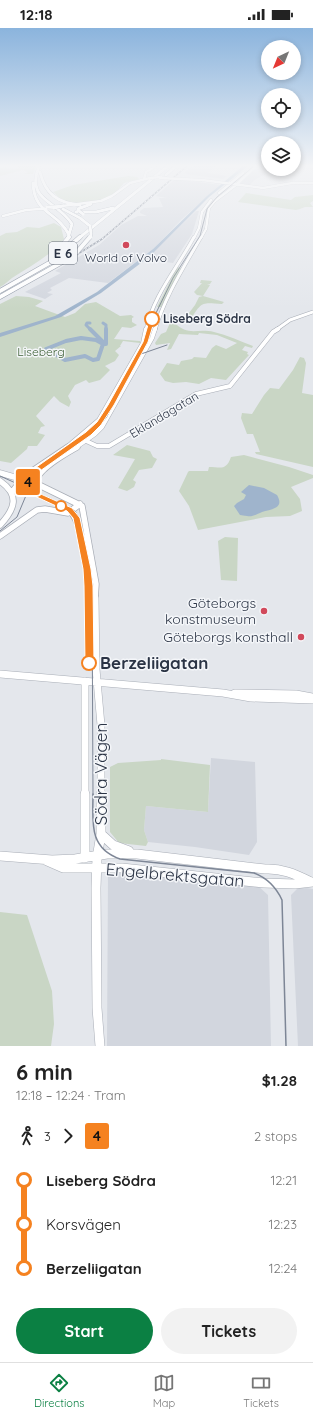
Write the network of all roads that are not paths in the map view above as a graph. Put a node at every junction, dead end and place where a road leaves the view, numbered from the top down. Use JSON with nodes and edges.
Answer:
{"nodes":[{"id":1,"x":49,"y":214,"type":"edge"},
{"id":2,"x":62,"y":214,"type":"edge"},
{"id":3,"x":74,"y":214,"type":"edge"},
{"id":4,"x":82,"y":214,"type":"edge"},
{"id":5,"x":106,"y":214,"type":"edge"},
{"id":6,"x":113,"y":214,"type":"edge"},
{"id":7,"x":203,"y":214,"type":"edge"},
{"id":8,"x":208,"y":214,"type":"edge"},
{"id":9,"x":90,"y":224,"type":"junction"},
{"id":10,"x":69,"y":235,"type":"junction"},
{"id":11,"x":42,"y":274,"type":"junction"},
{"id":12,"x":29,"y":275,"type":"junction"},
{"id":13,"x":0,"y":292,"type":"edge"},
{"id":14,"x":0,"y":297,"type":"edge"},
{"id":15,"x":313,"y":312,"type":"edge"},
{"id":16,"x":83,"y":439,"type":"junction"},
{"id":17,"x":64,"y":452,"type":"junction"},
{"id":18,"x":39,"y":470,"type":"junction"},
{"id":19,"x":0,"y":473,"type":"edge"},
{"id":20,"x":25,"y":476,"type":"junction"},
{"id":21,"x":0,"y":481,"type":"edge"},
{"id":22,"x":13,"y":494,"type":"junction"},
{"id":23,"x":80,"y":504,"type":"junction"},
{"id":24,"x":71,"y":511,"type":"junction"},
{"id":25,"x":0,"y":524,"type":"edge"},
{"id":26,"x":0,"y":536,"type":"edge"},
{"id":27,"x":89,"y":615,"type":"dead end"},
{"id":28,"x":0,"y":674,"type":"edge"},
{"id":29,"x":85,"y":681,"type":"junction"},
{"id":30,"x":98,"y":682,"type":"junction"},
{"id":31,"x":313,"y":698,"type":"edge"},
{"id":32,"x":101,"y":834,"type":"junction"},
{"id":33,"x":137,"y":854,"type":"junction"},
{"id":34,"x":97,"y":855,"type":"junction"},
{"id":35,"x":0,"y":856,"type":"edge"},
{"id":36,"x":85,"y":858,"type":"junction"},
{"id":37,"x":44,"y":859,"type":"junction"},
{"id":38,"x":97,"y":868,"type":"junction"},
{"id":39,"x":311,"y":882,"type":"edge"},
{"id":40,"x":100,"y":1046,"type":"edge"}],
"edges":[{"from":1,"to":10,"type":"highway"},
{"from":2,"to":10,"type":"highway"},
{"from":3,"to":9,"type":"highway"},
{"from":4,"to":9,"type":"highway","bridge":true},
{"from":5,"to":9,"type":"highway","number":"E 6"},
{"from":6,"to":11,"type":"highway","number":"E 6"},
{"from":7,"to":16,"type":"main road"},
{"from":8,"to":16,"type":"main road"},
{"from":9,"to":11,"type":"highway","bridge":true},
{"from":9,"to":12,"type":"highway","number":"E 6"},
{"from":10,"to":12,"type":"highway"},
{"from":11,"to":14,"type":"highway","number":"E 6"},
{"from":12,"to":13,"type":"highway","number":"E 6"},
{"from":15,"to":16,"type":"main road","name":"Eklandagatan"},
{"from":16,"to":17,"type":"main road"},
{"from":16,"to":17,"type":"main road"},
{"from":17,"to":18,"type":"main road"},
{"from":18,"to":20,"type":"main road"},
{"from":18,"to":23,"type":"main road"},
{"from":19,"to":20,"type":"main road"},
{"from":20,"to":22,"type":"main road"},
{"from":21,"to":22,"type":"main road"},
{"from":22,"to":25,"type":"main road"},
{"from":23,"to":24,"type":"main road"},
{"from":23,"to":30,"type":"main road","name":"Södra Vägen"},
{"from":24,"to":26,"type":"main road"},
{"from":24,"to":27,"type":"main road"},
{"from":28,"to":29,"type":"main road"},
{"from":29,"to":30,"type":"main road"},
{"from":29,"to":36,"type":"main road","name":"Södra Vägen"},
{"from":30,"to":31,"type":"main road"},
{"from":30,"to":32,"type":"main road","name":"Södra Vägen"},
{"from":32,"to":33,"type":"main road","name":"Engelbrektsgatan"},
{"from":32,"to":34,"type":"main road","name":"Södra Vägen"},
{"from":33,"to":34,"type":"main road","name":"Engelbrektsgatan"},
{"from":33,"to":39,"type":"main road","name":"Engelbrektsgatan"},
{"from":34,"to":36,"type":"main road","name":"Engelbrektsgatan"},
{"from":34,"to":38,"type":"main road","name":"Södra Vägen"},
{"from":35,"to":37,"type":"main road","name":"Engelbrektsgatan"},
{"from":36,"to":37,"type":"main road","name":"Engelbrektsgatan"},
{"from":37,"to":38,"type":"main road","name":"Engelbrektsgatan"},
{"from":38,"to":39,"type":"main road","name":"Engelbrektsgatan"},
{"from":38,"to":40,"type":"main road","name":"Södra Vägen"}]}
